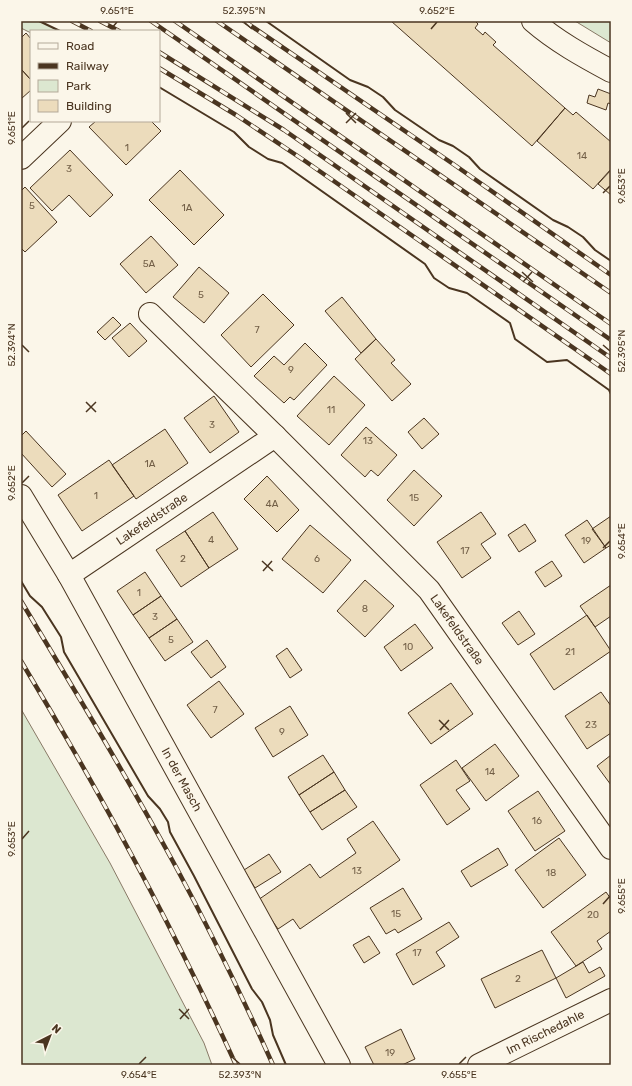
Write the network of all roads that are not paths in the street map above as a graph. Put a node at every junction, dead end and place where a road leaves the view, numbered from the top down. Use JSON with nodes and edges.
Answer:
{"nodes":[{"id":1,"x":533,"y":21,"type":"edge"},
{"id":2,"x":611,"y":71,"type":"edge"},
{"id":3,"x":59,"y":122,"type":"edge"},
{"id":4,"x":21,"y":158,"type":"edge"},
{"id":5,"x":150,"y":314,"type":"dead end"},
{"id":6,"x":275,"y":436,"type":"junction"},
{"id":7,"x":21,"y":496,"type":"edge"},
{"id":8,"x":69,"y":575,"type":"junction"},
{"id":9,"x":611,"y":848,"type":"edge"},
{"id":10,"x":611,"y":1000,"type":"edge"},
{"id":11,"x":339,"y":1065,"type":"edge"},
{"id":12,"x":479,"y":1065,"type":"edge"}],
"edges":[{"from":1,"to":2,"type":"street"},
{"from":3,"to":4,"type":"street"},
{"from":5,"to":6,"type":"street","name":"Lakefeldstraße"},
{"from":6,"to":8,"type":"street","name":"Lakefeldstraße"},
{"from":6,"to":9,"type":"street","name":"Lakefeldstraße"},
{"from":7,"to":8,"type":"street","name":"In der Masch"},
{"from":8,"to":11,"type":"street","name":"In der Masch"},
{"from":10,"to":12,"type":"street","name":"Im Rischedahle"}]}
